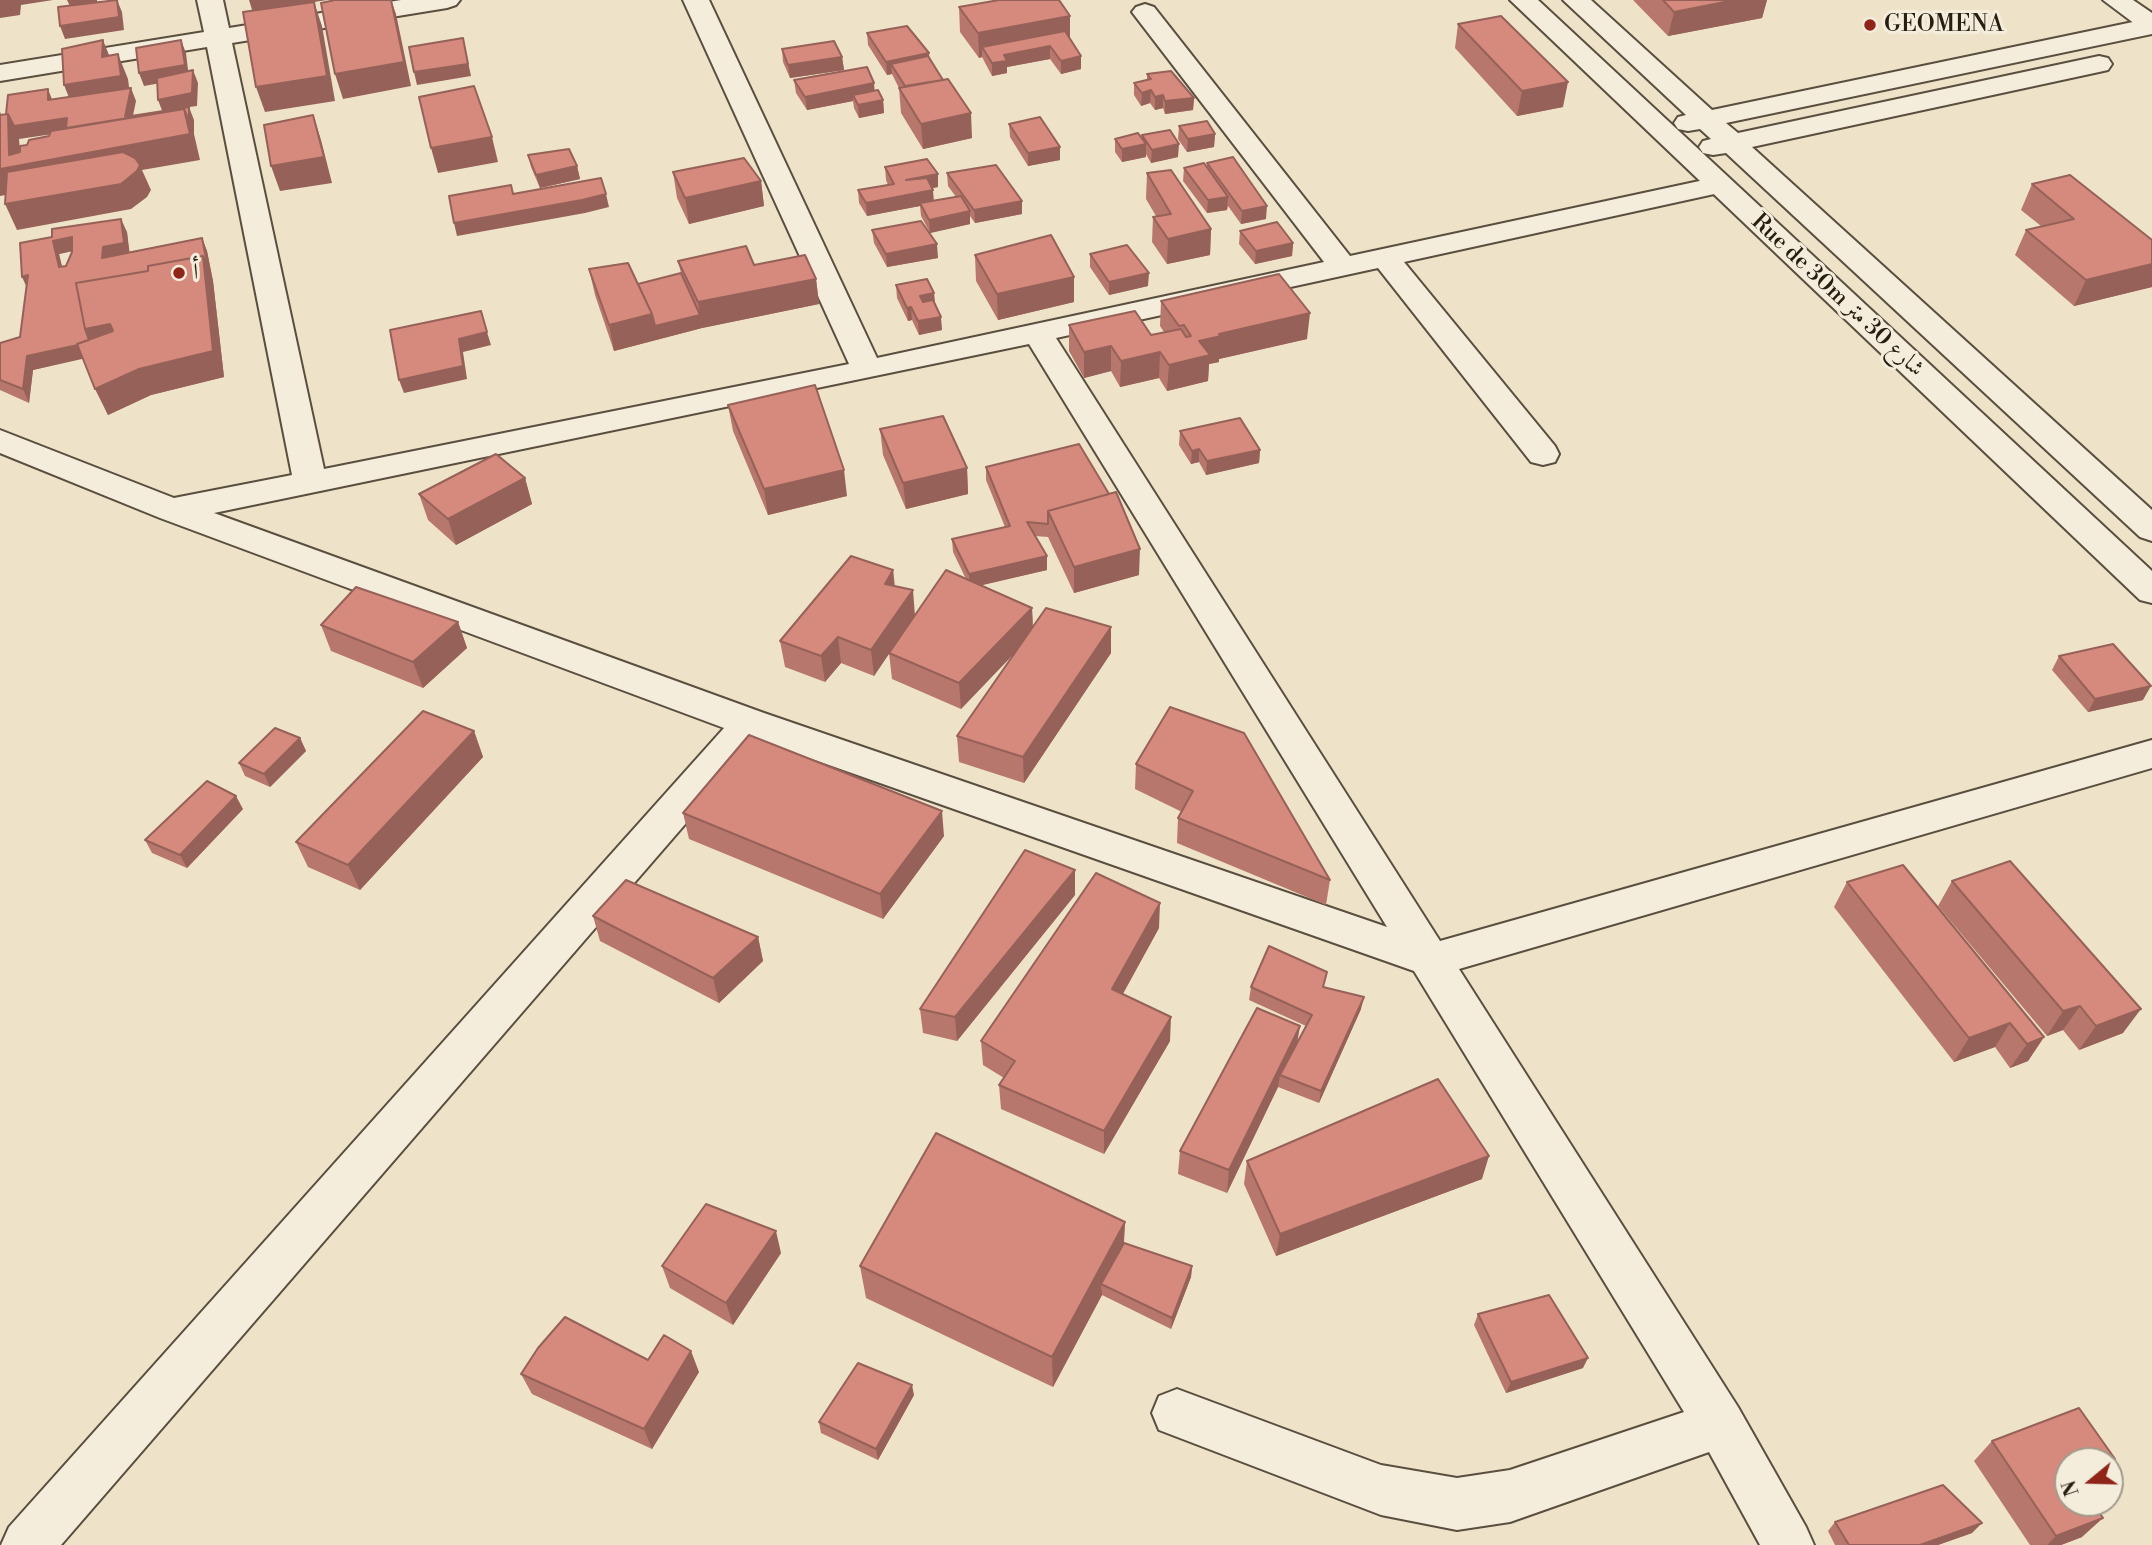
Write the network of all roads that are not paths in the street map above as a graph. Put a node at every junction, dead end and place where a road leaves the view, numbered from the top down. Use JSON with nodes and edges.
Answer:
{"nodes":[{"id":1,"x":210,"y":0,"type":"edge"},
{"id":2,"x":447,"y":0,"type":"edge"},
{"id":3,"x":696,"y":0,"type":"edge"},
{"id":4,"x":1523,"y":0,"type":"edge"},
{"id":5,"x":1576,"y":0,"type":"edge"},
{"id":6,"x":2116,"y":0,"type":"edge"},
{"id":7,"x":1144,"y":12,"type":"dead end"},
{"id":8,"x":2152,"y":25,"type":"edge"},
{"id":9,"x":217,"y":38,"type":"junction"},
{"id":10,"x":2125,"y":58,"type":"dead end"},
{"id":11,"x":0,"y":73,"type":"edge"},
{"id":12,"x":1708,"y":119,"type":"junction"},
{"id":13,"x":1660,"y":128,"type":"junction"},
{"id":14,"x":1733,"y":143,"type":"junction"},
{"id":15,"x":1685,"y":153,"type":"junction"},
{"id":16,"x":1718,"y":185,"type":"junction"},
{"id":17,"x":1385,"y":258,"type":"junction"},
{"id":18,"x":1344,"y":268,"type":"junction"},
{"id":19,"x":1037,"y":332,"type":"junction"},
{"id":20,"x":867,"y":370,"type":"junction"},
{"id":21,"x":0,"y":441,"type":"edge"},
{"id":22,"x":1543,"y":454,"type":"dead end"},
{"id":23,"x":310,"y":483,"type":"junction"},
{"id":24,"x":172,"y":510,"type":"junction"},
{"id":25,"x":2152,"y":529,"type":"edge"},
{"id":26,"x":2152,"y":591,"type":"edge"},
{"id":27,"x":751,"y":723,"type":"junction"},
{"id":28,"x":2152,"y":754,"type":"edge"},
{"id":29,"x":1432,"y":960,"type":"junction"},
{"id":30,"x":1177,"y":1413,"type":"dead end"},
{"id":31,"x":1720,"y":1424,"type":"junction"},
{"id":32,"x":27,"y":1545,"type":"edge"},
{"id":33,"x":1788,"y":1545,"type":"edge"}],
"edges":[{"from":1,"to":9,"type":"street"},
{"from":2,"to":9,"type":"street"},
{"from":3,"to":20,"type":"street"},
{"from":4,"to":13,"type":"street","name":"Rue de 30m شارع 30 متر"},
{"from":5,"to":12,"type":"street","name":"Rue de 30m شارع 30 متر"},
{"from":6,"to":8,"type":"street"},
{"from":7,"to":18,"type":"street"},
{"from":8,"to":12,"type":"street"},
{"from":9,"to":11,"type":"street"},
{"from":9,"to":23,"type":"street"},
{"from":10,"to":14,"type":"street"},
{"from":12,"to":13,"type":"street"},
{"from":12,"to":14,"type":"street","name":"Rue de 30m شارع 30 متر"},
{"from":13,"to":15,"type":"street","name":"Rue de 30m شارع 30 متر"},
{"from":14,"to":15,"type":"street"},
{"from":14,"to":25,"type":"street","name":"Rue de 30m شارع 30 متر"},
{"from":15,"to":16,"type":"street","name":"Rue de 30m شارع 30 متر"},
{"from":16,"to":17,"type":"street"},
{"from":16,"to":26,"type":"street","name":"Rue de 30m شارع 30 متر"},
{"from":17,"to":18,"type":"street"},
{"from":17,"to":22,"type":"street"},
{"from":18,"to":19,"type":"street"},
{"from":19,"to":20,"type":"street"},
{"from":19,"to":29,"type":"street"},
{"from":20,"to":23,"type":"street"},
{"from":21,"to":24,"type":"street"},
{"from":23,"to":24,"type":"street"},
{"from":24,"to":27,"type":"street"},
{"from":27,"to":29,"type":"street"},
{"from":27,"to":32,"type":"street"},
{"from":28,"to":29,"type":"street"},
{"from":29,"to":31,"type":"street"},
{"from":30,"to":31,"type":"street"},
{"from":31,"to":33,"type":"street"}]}
